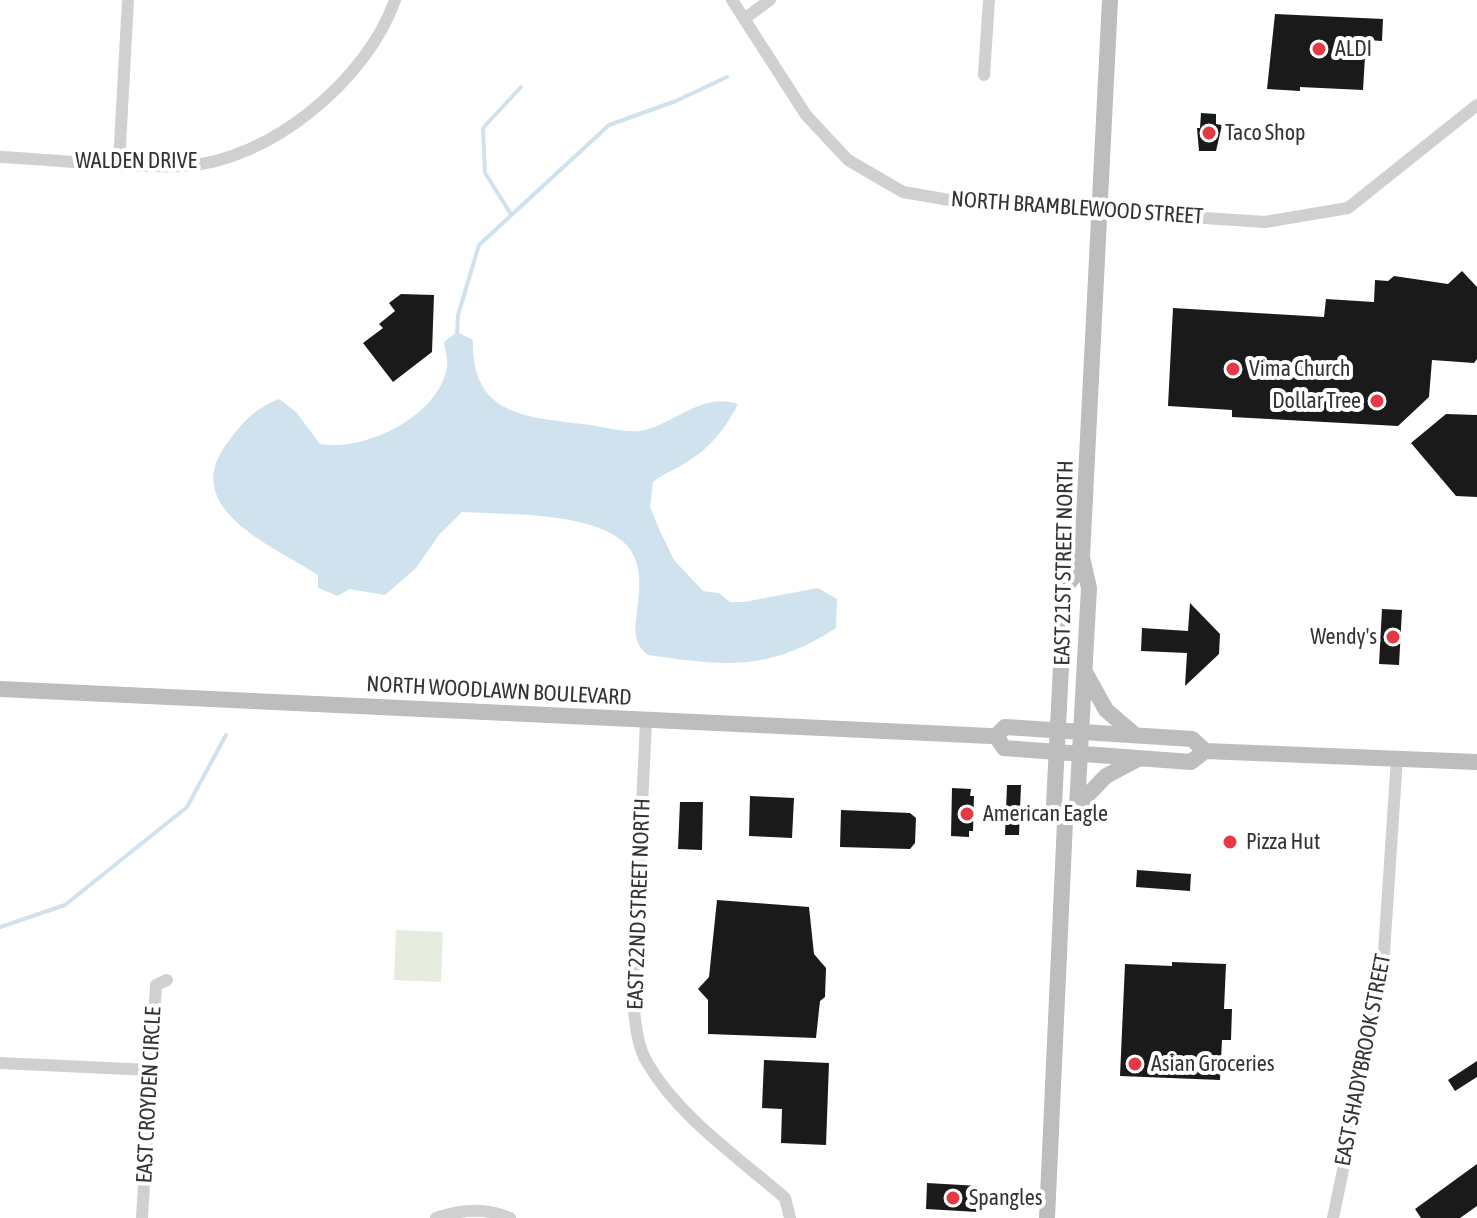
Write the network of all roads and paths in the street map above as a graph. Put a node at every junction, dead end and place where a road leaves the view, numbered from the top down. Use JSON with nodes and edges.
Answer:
{"nodes":[{"id":1,"x":128,"y":0,"type":"edge"},
{"id":2,"x":395,"y":0,"type":"edge"},
{"id":3,"x":732,"y":0,"type":"edge"},
{"id":4,"x":770,"y":0,"type":"edge"},
{"id":5,"x":989,"y":0,"type":"edge"},
{"id":6,"x":1110,"y":0,"type":"edge"},
{"id":7,"x":744,"y":19,"type":"junction"},
{"id":8,"x":984,"y":75,"type":"dead end"},
{"id":9,"x":1477,"y":105,"type":"edge"},
{"id":10,"x":0,"y":157,"type":"edge"},
{"id":11,"x":119,"y":163,"type":"junction"},
{"id":12,"x":1099,"y":209,"type":"junction"},
{"id":13,"x":1082,"y":565,"type":"junction"},
{"id":14,"x":1085,"y":670,"type":"junction"},
{"id":15,"x":0,"y":689,"type":"edge"},
{"id":16,"x":646,"y":721,"type":"junction"},
{"id":17,"x":1057,"y":730,"type":"junction"},
{"id":18,"x":1081,"y":732,"type":"junction"},
{"id":19,"x":1134,"y":734,"type":"junction"},
{"id":20,"x":996,"y":736,"type":"junction"},
{"id":21,"x":1205,"y":751,"type":"junction"},
{"id":22,"x":1056,"y":752,"type":"junction"},
{"id":23,"x":1080,"y":754,"type":"junction"},
{"id":24,"x":1139,"y":758,"type":"junction"},
{"id":25,"x":1397,"y":758,"type":"junction"},
{"id":26,"x":1477,"y":762,"type":"edge"},
{"id":27,"x":1077,"y":806,"type":"junction"},
{"id":28,"x":1065,"y":822,"type":"junction"},
{"id":29,"x":167,"y":980,"type":"dead end"},
{"id":30,"x":0,"y":1063,"type":"edge"},
{"id":31,"x":150,"y":1070,"type":"junction"},
{"id":32,"x":142,"y":1218,"type":"edge"},
{"id":33,"x":436,"y":1218,"type":"edge"},
{"id":34,"x":510,"y":1218,"type":"edge"},
{"id":35,"x":790,"y":1218,"type":"edge"},
{"id":36,"x":1047,"y":1218,"type":"edge"},
{"id":37,"x":1333,"y":1218,"type":"edge"}],
"edges":[{"from":1,"to":11,"type":"street"},
{"from":2,"to":11,"type":"street","name":"WALDEN DRIVE"},
{"from":3,"to":7,"type":"street","name":"NORTH BRAMBLEWOOD STREET"},
{"from":4,"to":7,"type":"street"},
{"from":5,"to":8,"type":"street"},
{"from":6,"to":12,"type":"main road","name":"EAST 21ST STREET NORTH"},
{"from":7,"to":12,"type":"street","name":"NORTH BRAMBLEWOOD STREET"},
{"from":9,"to":12,"type":"street","name":"NORTH BRAMBLEWOOD STREET"},
{"from":10,"to":11,"type":"street","name":"WALDEN DRIVE"},
{"from":12,"to":13,"type":"main road","name":"EAST 21ST STREET NORTH"},
{"from":13,"to":14,"type":"main road","name":"EAST 21ST STREET NORTH"},
{"from":13,"to":17,"type":"main road"},
{"from":14,"to":18,"type":"main road","name":"EAST 21ST STREET NORTH"},
{"from":14,"to":19,"type":"main road"},
{"from":15,"to":16,"type":"main road","name":"NORTH WOODLAWN BOULEVARD"},
{"from":16,"to":20,"type":"main road","name":"NORTH WOODLAWN BOULEVARD"},
{"from":16,"to":35,"type":"street","name":"EAST 22ND STREET NORTH"},
{"from":17,"to":18,"type":"main road","name":"NORTH WOODLAWN BOULEVARD"},
{"from":17,"to":20,"type":"main road","name":"NORTH WOODLAWN BOULEVARD"},
{"from":17,"to":22,"type":"main road"},
{"from":18,"to":19,"type":"main road","name":"NORTH WOODLAWN BOULEVARD"},
{"from":18,"to":23,"type":"main road","name":"EAST 21ST STREET NORTH"},
{"from":19,"to":21,"type":"main road","name":"NORTH WOODLAWN BOULEVARD"},
{"from":20,"to":22,"type":"main road","name":"NORTH WOODLAWN BOULEVARD"},
{"from":21,"to":24,"type":"main road","name":"NORTH WOODLAWN BOULEVARD"},
{"from":21,"to":25,"type":"main road","name":"NORTH WOODLAWN BOULEVARD"},
{"from":22,"to":23,"type":"main road","name":"NORTH WOODLAWN BOULEVARD"},
{"from":22,"to":28,"type":"main road"},
{"from":23,"to":24,"type":"main road","name":"NORTH WOODLAWN BOULEVARD"},
{"from":23,"to":27,"type":"main road","name":"EAST 21ST STREET NORTH"},
{"from":24,"to":27,"type":"main road"},
{"from":25,"to":26,"type":"main road","name":"NORTH WOODLAWN BOULEVARD"},
{"from":25,"to":37,"type":"street","name":"EAST SHADYBROOK STREET"},
{"from":27,"to":28,"type":"main road"},
{"from":28,"to":36,"type":"main road"},
{"from":29,"to":31,"type":"street","name":"EAST CROYDEN CIRCLE"},
{"from":30,"to":31,"type":"street"},
{"from":31,"to":32,"type":"street","name":"EAST CROYDEN CIRCLE"},
{"from":33,"to":34,"type":"street"}]}
